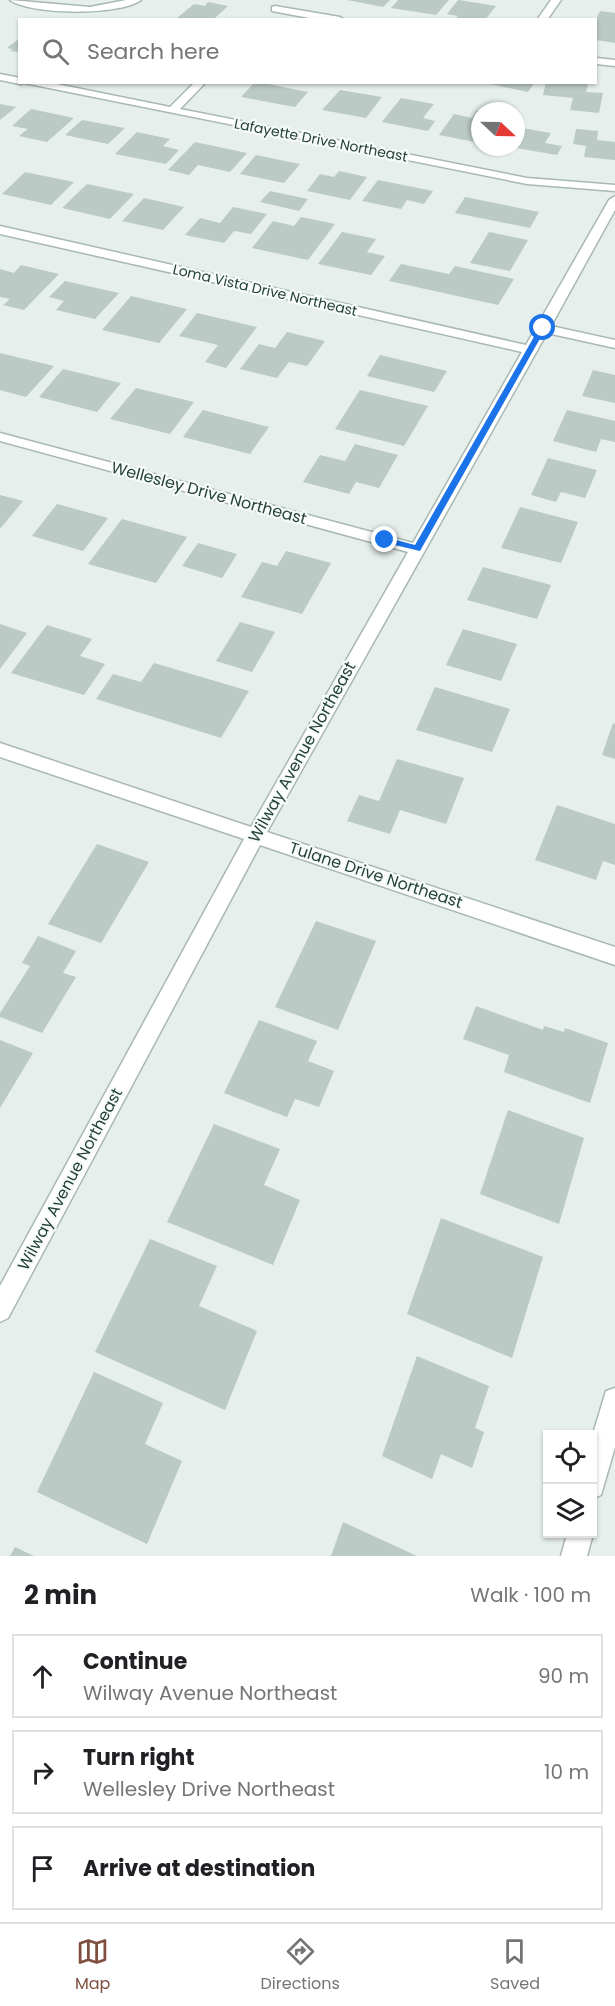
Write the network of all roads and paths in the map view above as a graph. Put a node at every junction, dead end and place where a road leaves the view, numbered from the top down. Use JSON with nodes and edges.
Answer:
{"nodes":[{"id":1,"x":15,"y":0,"type":"edge"},
{"id":2,"x":136,"y":0,"type":"edge"},
{"id":3,"x":284,"y":0,"type":"edge"},
{"id":4,"x":556,"y":0,"type":"edge"},
{"id":5,"x":325,"y":18,"type":"edge"},
{"id":6,"x":543,"y":18,"type":"edge"},
{"id":7,"x":597,"y":62,"type":"edge"},
{"id":8,"x":615,"y":63,"type":"edge"},
{"id":9,"x":0,"y":77,"type":"edge"},
{"id":10,"x":18,"y":81,"type":"edge"},
{"id":11,"x":39,"y":84,"type":"edge"},
{"id":12,"x":199,"y":84,"type":"edge"},
{"id":13,"x":173,"y":110,"type":"junction"},
{"id":14,"x":615,"y":188,"type":"edge"},
{"id":15,"x":615,"y":200,"type":"edge"},
{"id":16,"x":0,"y":230,"type":"edge"},
{"id":17,"x":543,"y":328,"type":"junction"},
{"id":18,"x":615,"y":344,"type":"edge"},
{"id":19,"x":530,"y":350,"type":"junction"},
{"id":20,"x":0,"y":437,"type":"edge"},
{"id":21,"x":417,"y":549,"type":"junction"},
{"id":22,"x":0,"y":750,"type":"edge"},
{"id":23,"x":256,"y":835,"type":"junction"},
{"id":24,"x":615,"y":956,"type":"edge"},
{"id":25,"x":0,"y":1310,"type":"edge"},
{"id":26,"x":615,"y":1400,"type":"edge"},
{"id":27,"x":593,"y":1484,"type":"edge"},
{"id":28,"x":579,"y":1538,"type":"edge"},
{"id":29,"x":574,"y":1556,"type":"edge"}],
"edges":[{"from":1,"to":2,"type":"street"},
{"from":3,"to":5,"type":"street"},
{"from":4,"to":6,"type":"street"},
{"from":7,"to":8,"type":"street"},
{"from":9,"to":10,"type":"street"},
{"from":11,"to":13,"type":"street","name":"Lafayette Drive Northeast"},
{"from":12,"to":13,"type":"street"},
{"from":13,"to":14,"type":"street","name":"Lafayette Drive Northeast"},
{"from":15,"to":17,"type":"street","name":"Wilway Avenue Northeast"},
{"from":16,"to":19,"type":"street","name":"Loma Vista Drive Northeast"},
{"from":17,"to":18,"type":"street"},
{"from":17,"to":19,"type":"street","name":"Wilway Avenue Northeast"},
{"from":19,"to":21,"type":"street","name":"Wilway Avenue Northeast"},
{"from":20,"to":21,"type":"street","name":"Wellesley Drive Northeast"},
{"from":21,"to":23,"type":"street","name":"Wilway Avenue Northeast"},
{"from":22,"to":23,"type":"street","name":"Tulane Drive Northeast"},
{"from":23,"to":24,"type":"street","name":"Tulane Drive Northeast"},
{"from":23,"to":25,"type":"street","name":"Wilway Avenue Northeast"},
{"from":26,"to":27,"type":"street"},
{"from":28,"to":29,"type":"street"}]}
